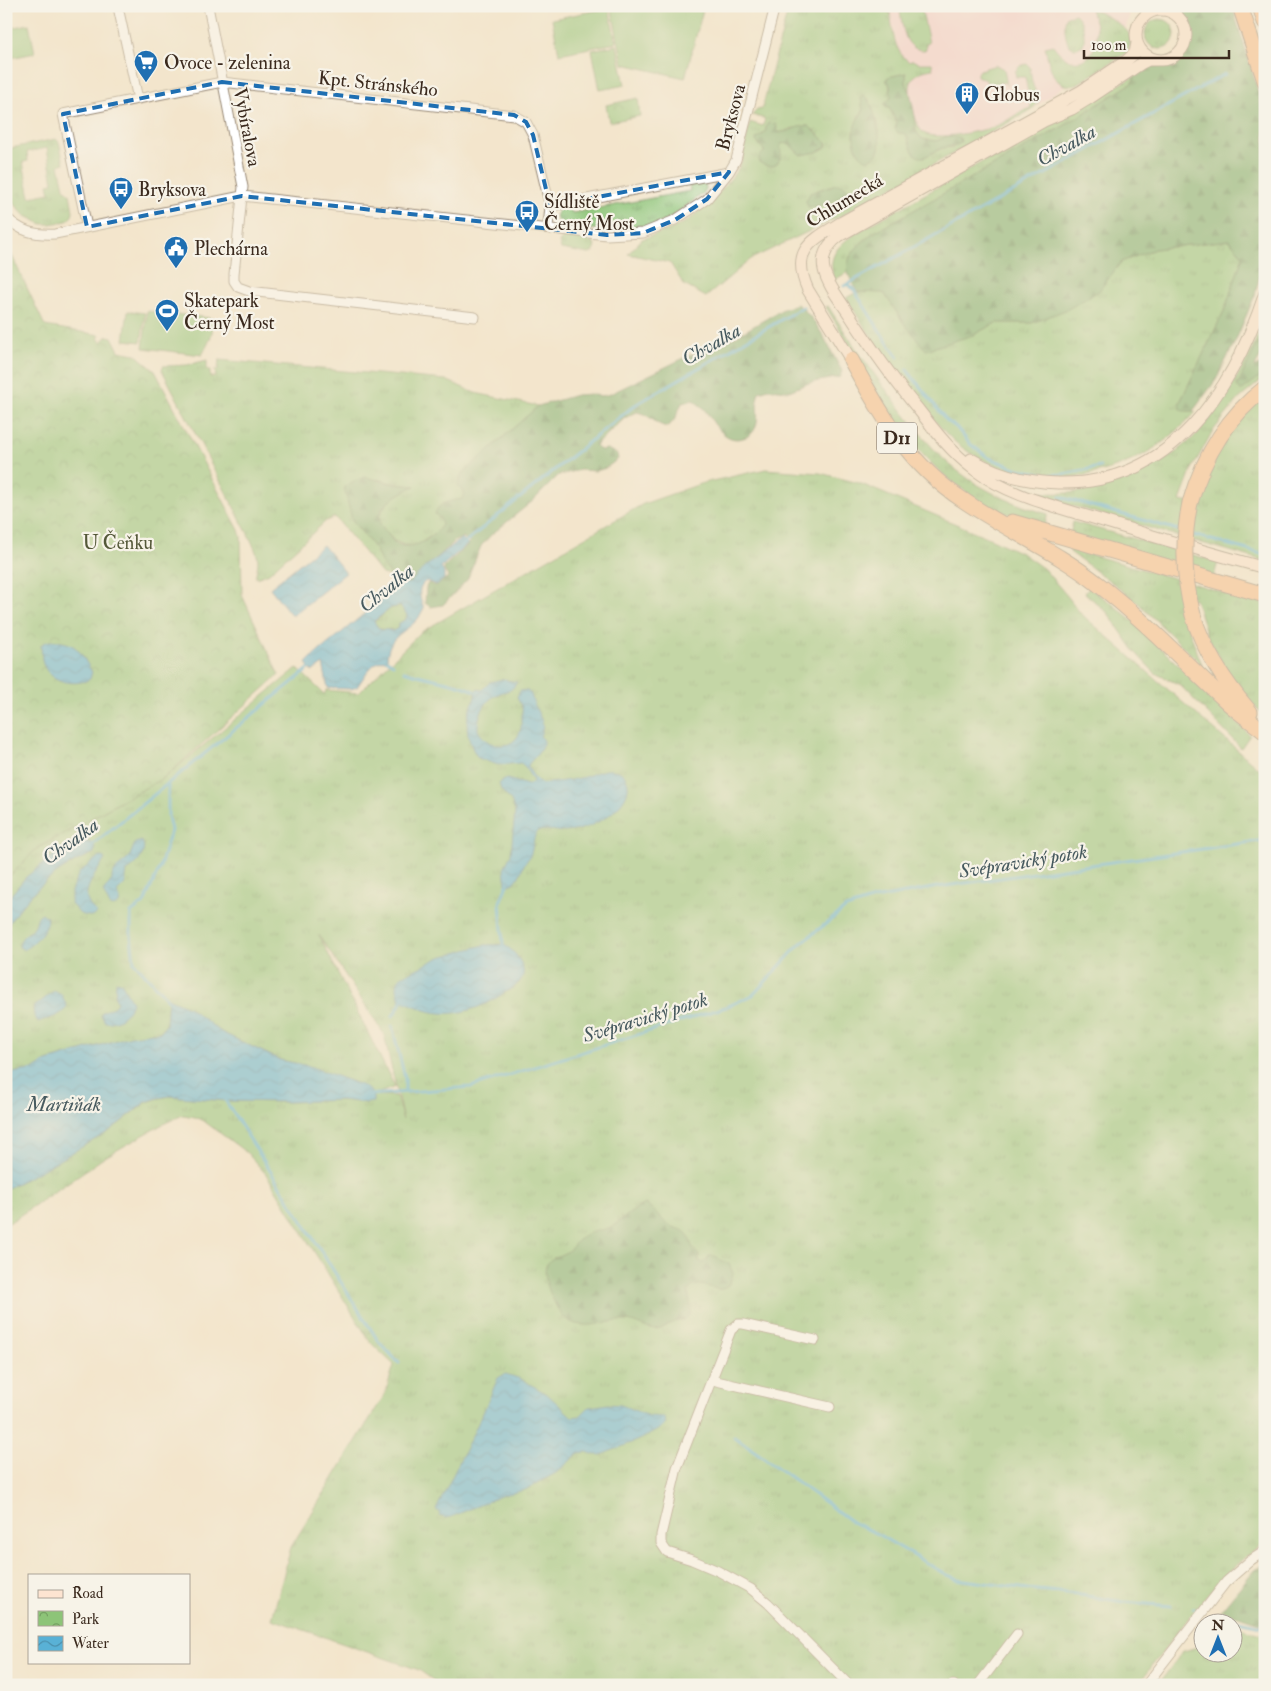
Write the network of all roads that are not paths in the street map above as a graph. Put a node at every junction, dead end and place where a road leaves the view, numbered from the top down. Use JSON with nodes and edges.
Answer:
{"nodes":[{"id":1,"x":208,"y":6,"type":"edge"},
{"id":2,"x":775,"y":6,"type":"edge"},
{"id":3,"x":1240,"y":6,"type":"edge"},
{"id":4,"x":1260,"y":6,"type":"edge"},
{"id":5,"x":118,"y":7,"type":"edge"},
{"id":6,"x":1151,"y":10,"type":"edge"},
{"id":7,"x":1174,"y":11,"type":"edge"},
{"id":8,"x":1265,"y":22,"type":"edge"},
{"id":9,"x":1137,"y":43,"type":"junction"},
{"id":10,"x":1157,"y":60,"type":"junction"},
{"id":11,"x":1265,"y":81,"type":"edge"},
{"id":12,"x":222,"y":82,"type":"junction"},
{"id":13,"x":138,"y":99,"type":"junction"},
{"id":14,"x":729,"y":172,"type":"junction"},
{"id":15,"x":242,"y":196,"type":"junction"},
{"id":16,"x":550,"y":206,"type":"junction"},
{"id":17,"x":6,"y":217,"type":"edge"},
{"id":18,"x":87,"y":227,"type":"junction"},
{"id":19,"x":548,"y":228,"type":"junction"},
{"id":20,"x":1265,"y":293,"type":"edge"},
{"id":21,"x":475,"y":317,"type":"dead end"},
{"id":22,"x":851,"y":360,"type":"joint"},
{"id":23,"x":1265,"y":388,"type":"edge"},
{"id":24,"x":928,"y":422,"type":"junction"},
{"id":25,"x":962,"y":500,"type":"junction"},
{"id":26,"x":1265,"y":568,"type":"edge"},
{"id":27,"x":1265,"y":595,"type":"edge"},
{"id":28,"x":1265,"y":727,"type":"edge"},
{"id":29,"x":1265,"y":732,"type":"edge"},
{"id":30,"x":814,"y":1340,"type":"dead end"},
{"id":31,"x":712,"y":1380,"type":"junction"},
{"id":32,"x":830,"y":1407,"type":"dead end"},
{"id":33,"x":1265,"y":1551,"type":"edge"},
{"id":34,"x":1017,"y":1634,"type":"dead end"},
{"id":35,"x":849,"y":1685,"type":"edge"},
{"id":36,"x":978,"y":1685,"type":"edge"},
{"id":37,"x":1146,"y":1685,"type":"edge"}],
"edges":[{"from":1,"to":12,"type":"street","name":"Vybíralova"},
{"from":2,"to":14,"type":"street","name":"Bryksova"},
{"from":3,"to":11,"type":"highway"},
{"from":4,"to":8,"type":"highway"},
{"from":5,"to":13,"type":"street"},
{"from":6,"to":7,"type":"main road"},
{"from":6,"to":9,"type":"main road"},
{"from":7,"to":10,"type":"main road"},
{"from":9,"to":10,"type":"main road"},
{"from":9,"to":22,"type":"main road","name":"Chlumecká"},
{"from":10,"to":24,"type":"main road","name":"Chlumecká"},
{"from":12,"to":13,"type":"street","name":"Kpt. Stránského"},
{"from":12,"to":15,"type":"street","name":"Vybíralova"},
{"from":12,"to":16,"type":"street","name":"Kpt. Stránského"},
{"from":13,"to":18,"type":"street","name":"Kpt. Stránského"},
{"from":14,"to":16,"type":"street"},
{"from":14,"to":19,"type":"street","name":"Bryksova"},
{"from":15,"to":18,"type":"street","name":"Bryksova"},
{"from":15,"to":19,"type":"street","name":"Bryksova"},
{"from":15,"to":21,"type":"street","name":"Vybíralova"},
{"from":16,"to":19,"type":"street","name":"Kpt. Stránského"},
{"from":17,"to":18,"type":"street","name":"Bryksova"},
{"from":20,"to":24,"type":"main road"},
{"from":22,"to":25,"type":"highway","name":"Chlumecká","number":"D11"},
{"from":23,"to":28,"type":"highway","bridge":true},
{"from":24,"to":26,"type":"main road"},
{"from":25,"to":27,"type":"highway","number":"D11"},
{"from":25,"to":29,"type":"highway"},
{"from":30,"to":31,"type":"street"},
{"from":31,"to":32,"type":"street"},
{"from":31,"to":35,"type":"street"},
{"from":33,"to":37,"type":"street"},
{"from":34,"to":36,"type":"street"}]}
